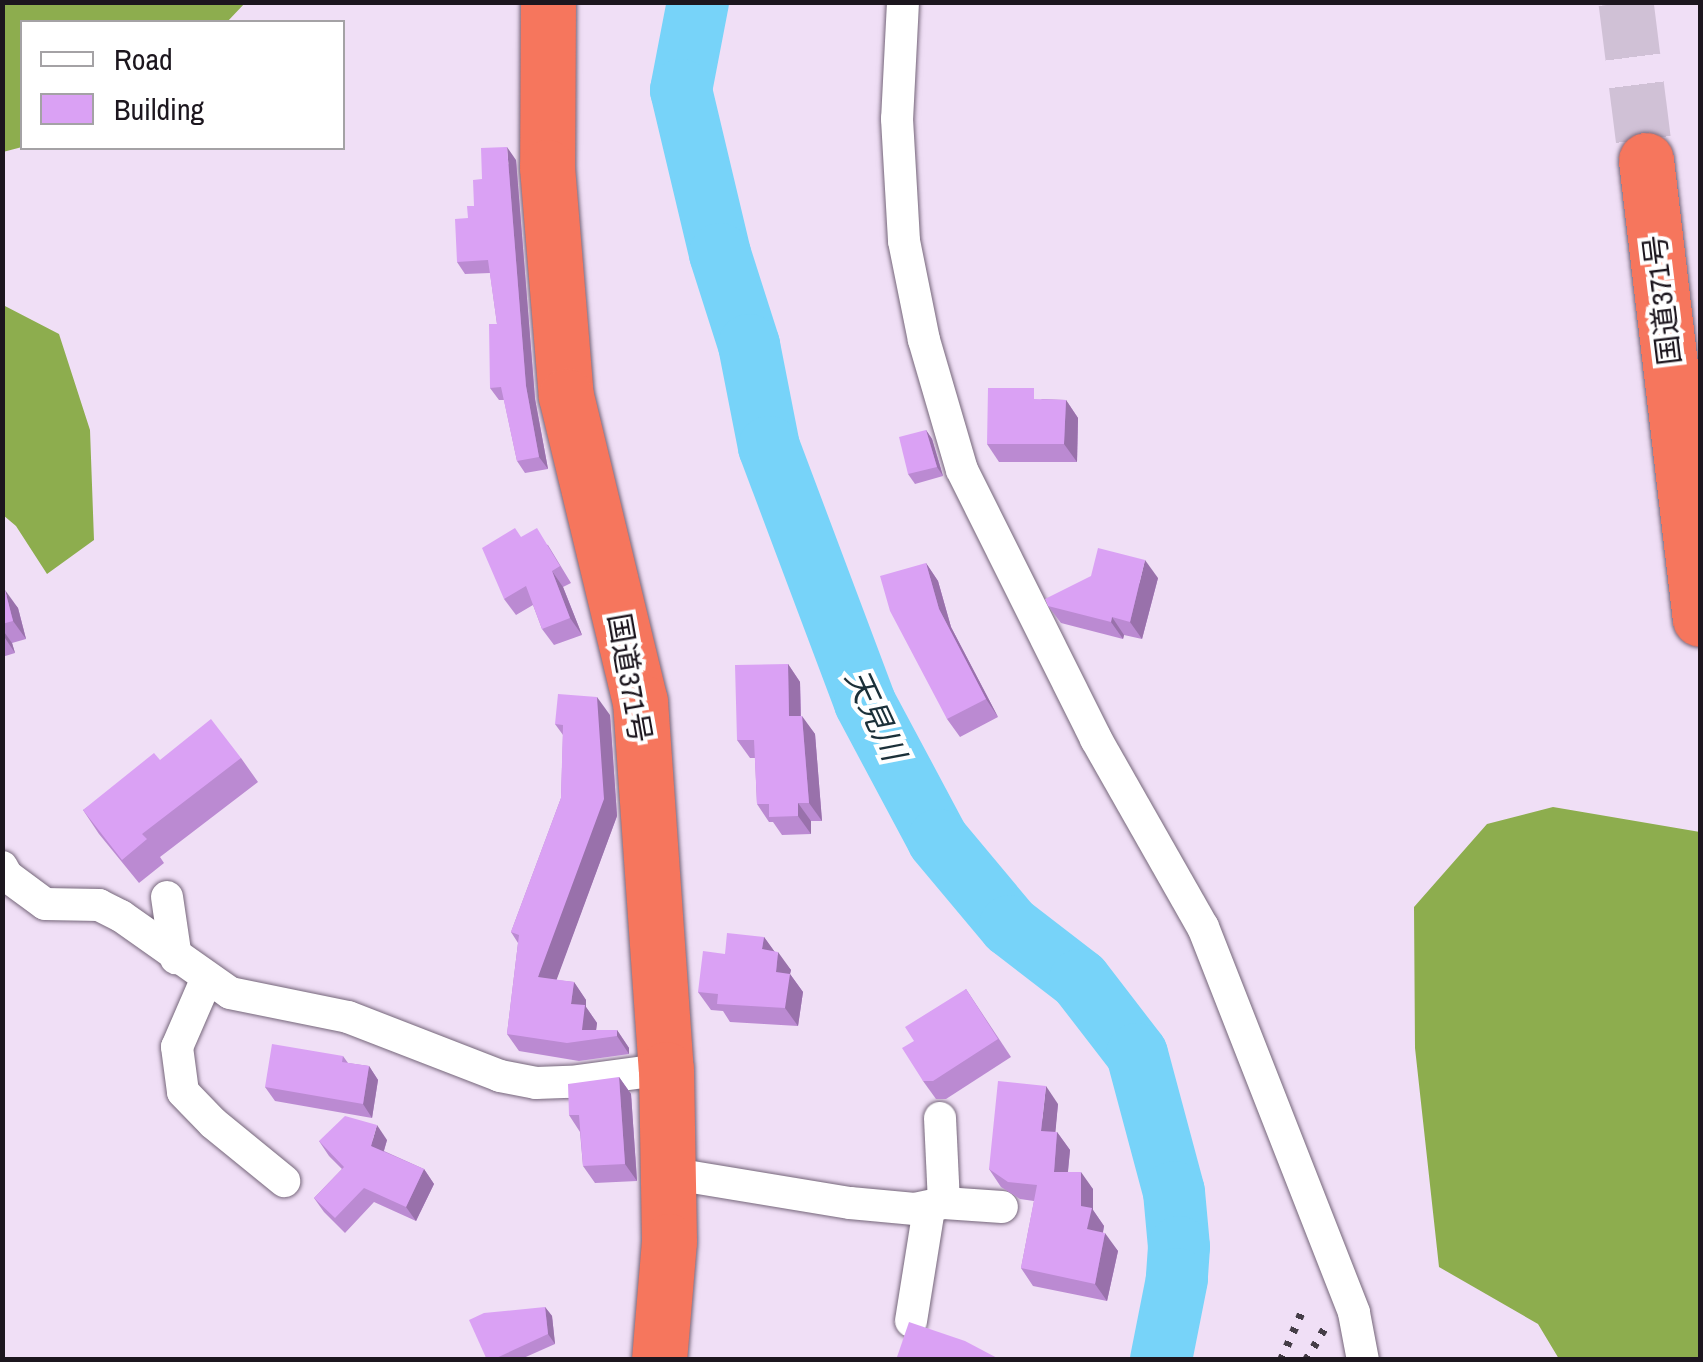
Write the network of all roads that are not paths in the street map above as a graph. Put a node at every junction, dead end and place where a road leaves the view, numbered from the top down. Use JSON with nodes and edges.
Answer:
{"nodes":[{"id":1,"x":548,"y":2,"type":"edge"},
{"id":2,"x":902,"y":2,"type":"edge"},
{"id":3,"x":1646,"y":160,"type":"tunnel mouth"},
{"id":4,"x":1700,"y":619,"type":"edge"},
{"id":5,"x":2,"y":867,"type":"edge"},
{"id":6,"x":167,"y":897,"type":"dead end"},
{"id":7,"x":176,"y":958,"type":"junction"},
{"id":8,"x":207,"y":978,"type":"junction"},
{"id":9,"x":666,"y":1069,"type":"junction"},
{"id":10,"x":940,"y":1118,"type":"dead end"},
{"id":11,"x":668,"y":1173,"type":"junction"},
{"id":12,"x":284,"y":1181,"type":"dead end"},
{"id":13,"x":937,"y":1206,"type":"junction"},
{"id":14,"x":1002,"y":1207,"type":"dead end"},
{"id":15,"x":911,"y":1321,"type":"edge"},
{"id":16,"x":659,"y":1360,"type":"edge"},
{"id":17,"x":1363,"y":1360,"type":"edge"}],
"edges":[{"from":1,"to":9,"type":"highway","name":"国道371号"},
{"from":2,"to":17,"type":"street"},
{"from":3,"to":4,"type":"highway","name":"国道371号"},
{"from":5,"to":7,"type":"street"},
{"from":6,"to":7,"type":"street"},
{"from":7,"to":8,"type":"street"},
{"from":8,"to":9,"type":"street"},
{"from":8,"to":12,"type":"street"},
{"from":9,"to":11,"type":"highway","name":"国道371号"},
{"from":10,"to":13,"type":"street"},
{"from":11,"to":13,"type":"street"},
{"from":11,"to":16,"type":"highway","name":"国道371号"},
{"from":13,"to":14,"type":"street"},
{"from":13,"to":15,"type":"street"}]}
